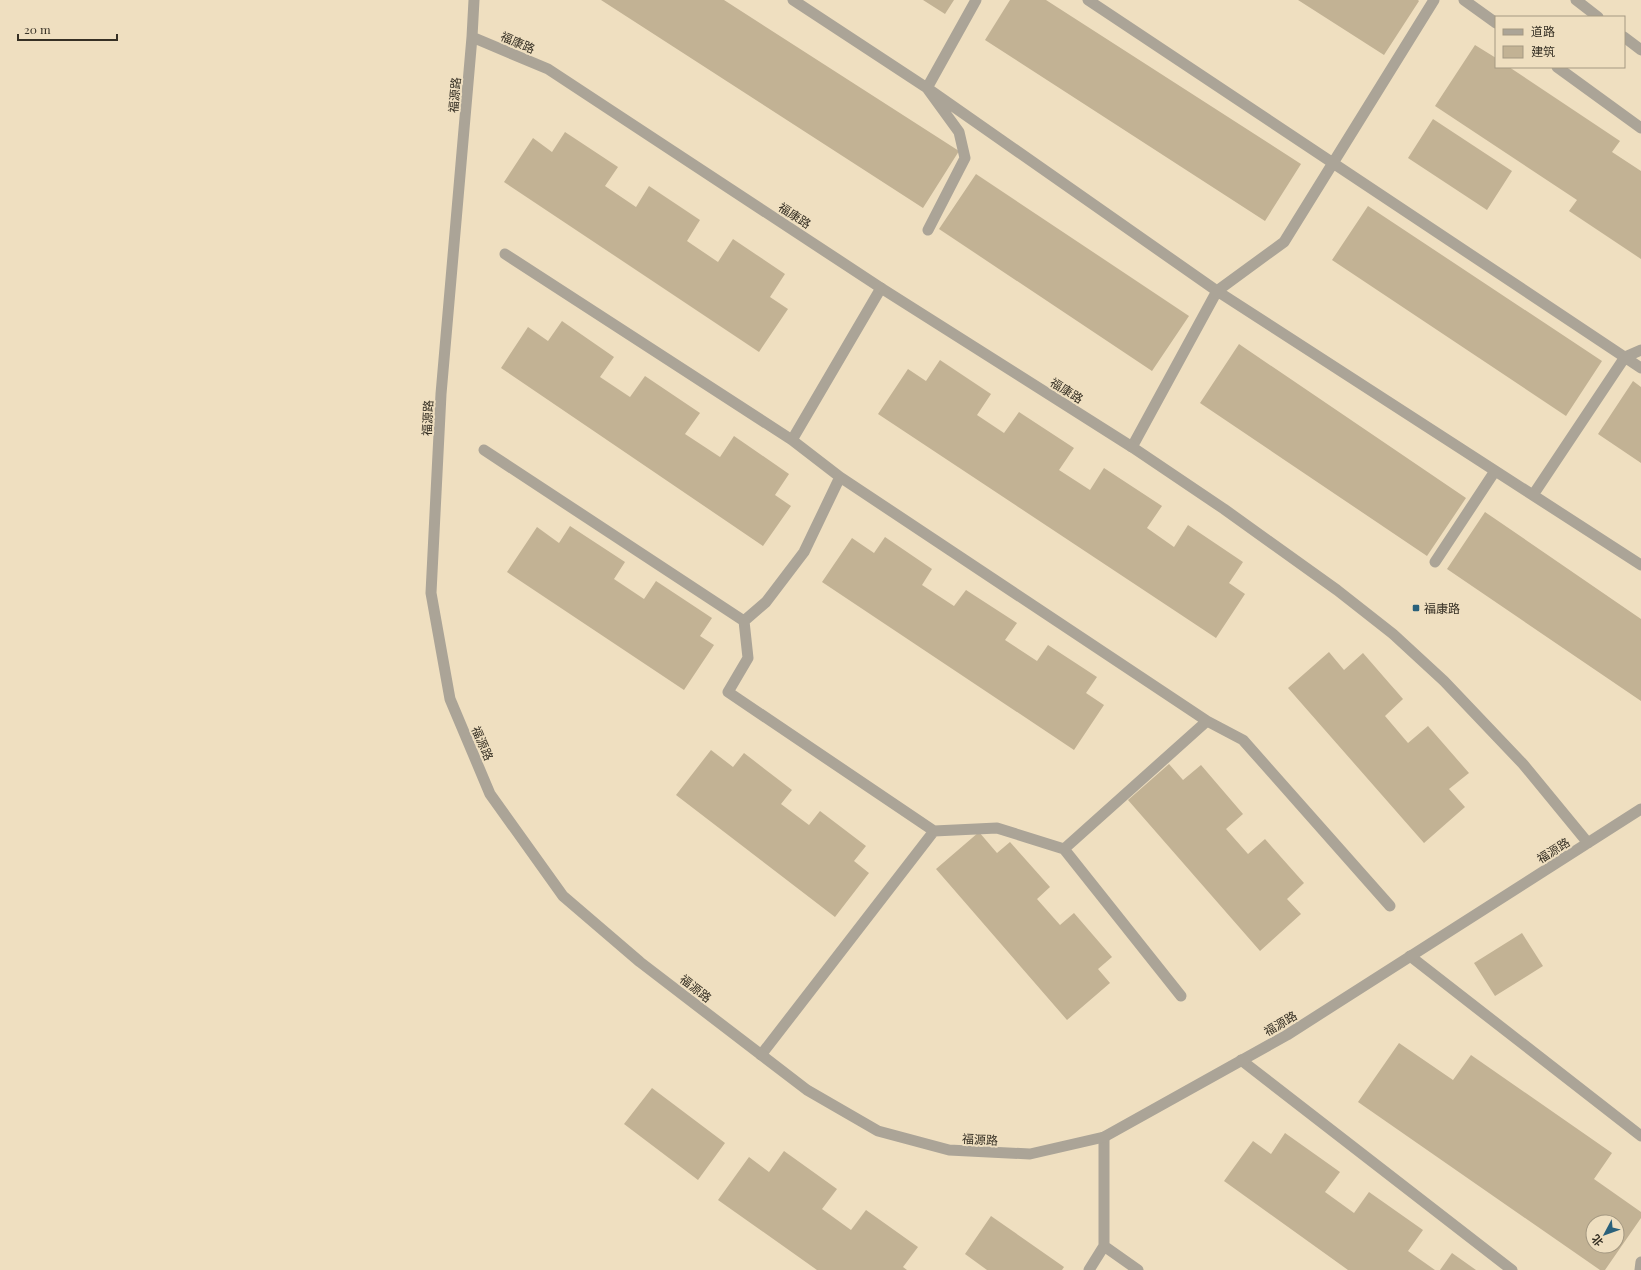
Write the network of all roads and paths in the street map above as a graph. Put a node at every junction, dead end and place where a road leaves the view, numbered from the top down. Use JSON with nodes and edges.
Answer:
{"nodes":[{"id":1,"x":474,"y":0,"type":"edge"},
{"id":2,"x":793,"y":0,"type":"edge"},
{"id":3,"x":976,"y":0,"type":"edge"},
{"id":4,"x":1088,"y":0,"type":"edge"},
{"id":5,"x":1434,"y":0,"type":"edge"},
{"id":6,"x":1464,"y":0,"type":"edge"},
{"id":7,"x":1576,"y":0,"type":"edge"},
{"id":8,"x":1597,"y":16,"type":"edge"},
{"id":9,"x":1495,"y":22,"type":"edge"},
{"id":10,"x":472,"y":37,"type":"junction"},
{"id":11,"x":1625,"y":38,"type":"edge"},
{"id":12,"x":1641,"y":50,"type":"edge"},
{"id":13,"x":1558,"y":68,"type":"edge"},
{"id":14,"x":927,"y":88,"type":"junction"},
{"id":15,"x":1641,"y":128,"type":"edge"},
{"id":16,"x":1333,"y":164,"type":"junction"},
{"id":17,"x":928,"y":230,"type":"dead end"},
{"id":18,"x":505,"y":254,"type":"dead end"},
{"id":19,"x":881,"y":288,"type":"junction"},
{"id":20,"x":1217,"y":292,"type":"junction"},
{"id":21,"x":1641,"y":350,"type":"edge"},
{"id":22,"x":1625,"y":357,"type":"junction"},
{"id":23,"x":1641,"y":368,"type":"edge"},
{"id":24,"x":792,"y":440,"type":"junction"},
{"id":25,"x":1132,"y":447,"type":"junction"},
{"id":26,"x":484,"y":450,"type":"dead end"},
{"id":27,"x":1495,"y":471,"type":"junction"},
{"id":28,"x":840,"y":477,"type":"junction"},
{"id":29,"x":1533,"y":495,"type":"junction"},
{"id":30,"x":1436,"y":562,"type":"dead end"},
{"id":31,"x":1641,"y":565,"type":"edge"},
{"id":32,"x":744,"y":621,"type":"junction"},
{"id":33,"x":1207,"y":721,"type":"junction"},
{"id":34,"x":1641,"y":809,"type":"edge"},
{"id":35,"x":934,"y":831,"type":"junction"},
{"id":36,"x":1588,"y":843,"type":"junction"},
{"id":37,"x":1064,"y":848,"type":"junction"},
{"id":38,"x":1390,"y":906,"type":"dead end"},
{"id":39,"x":1410,"y":956,"type":"junction"},
{"id":40,"x":1180,"y":996,"type":"dead end"},
{"id":41,"x":761,"y":1055,"type":"junction"},
{"id":42,"x":1241,"y":1060,"type":"junction"},
{"id":43,"x":1641,"y":1136,"type":"edge"},
{"id":44,"x":1104,"y":1137,"type":"junction"},
{"id":45,"x":1104,"y":1246,"type":"junction"},
{"id":46,"x":1641,"y":1262,"type":"edge"},
{"id":47,"x":1089,"y":1270,"type":"edge"},
{"id":48,"x":1138,"y":1270,"type":"edge"},
{"id":49,"x":1512,"y":1270,"type":"edge"},
{"id":50,"x":1640,"y":1270,"type":"edge"}],
"edges":[{"from":1,"to":10,"type":"street","name":"福源路"},
{"from":2,"to":14,"type":"street"},
{"from":3,"to":14,"type":"street"},
{"from":4,"to":16,"type":"street"},
{"from":5,"to":16,"type":"street"},
{"from":6,"to":9,"type":"street"},
{"from":7,"to":8,"type":"street"},
{"from":10,"to":19,"type":"street","name":"福康路"},
{"from":10,"to":41,"type":"street","name":"福源路"},
{"from":11,"to":12,"type":"street"},
{"from":13,"to":15,"type":"street"},
{"from":14,"to":17,"type":"street"},
{"from":14,"to":20,"type":"street"},
{"from":16,"to":20,"type":"street"},
{"from":16,"to":22,"type":"street"},
{"from":18,"to":24,"type":"street"},
{"from":19,"to":24,"type":"street"},
{"from":19,"to":25,"type":"street","name":"福康路"},
{"from":20,"to":25,"type":"street"},
{"from":20,"to":27,"type":"street"},
{"from":21,"to":22,"type":"street"},
{"from":22,"to":23,"type":"street"},
{"from":22,"to":29,"type":"street"},
{"from":24,"to":28,"type":"street"},
{"from":25,"to":36,"type":"street","name":"福康路"},
{"from":26,"to":32,"type":"street"},
{"from":27,"to":29,"type":"street"},
{"from":27,"to":30,"type":"street"},
{"from":28,"to":32,"type":"street"},
{"from":28,"to":33,"type":"street"},
{"from":29,"to":31,"type":"street"},
{"from":32,"to":35,"type":"street"},
{"from":33,"to":37,"type":"street"},
{"from":33,"to":38,"type":"street"},
{"from":34,"to":36,"type":"street","name":"福源路"},
{"from":35,"to":37,"type":"street"},
{"from":35,"to":41,"type":"street"},
{"from":36,"to":39,"type":"street","name":"福源路"},
{"from":37,"to":40,"type":"street"},
{"from":39,"to":42,"type":"street","name":"福源路"},
{"from":39,"to":43,"type":"street"},
{"from":41,"to":44,"type":"street","name":"福源路"},
{"from":42,"to":44,"type":"street","name":"福源路"},
{"from":42,"to":49,"type":"street"},
{"from":44,"to":45,"type":"street"},
{"from":45,"to":47,"type":"street"},
{"from":45,"to":48,"type":"street"},
{"from":46,"to":50,"type":"street"}]}
